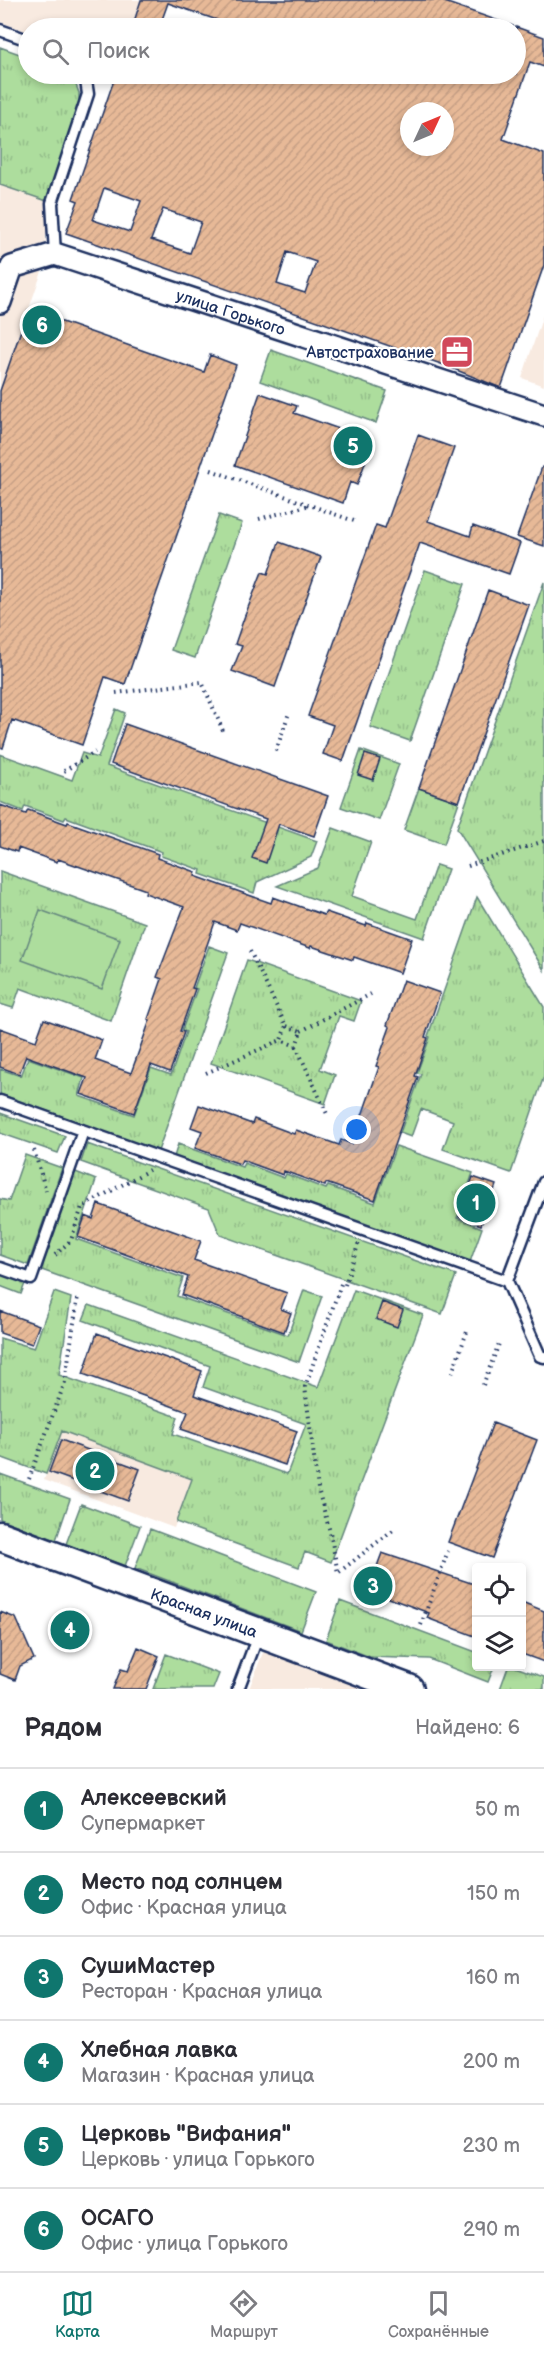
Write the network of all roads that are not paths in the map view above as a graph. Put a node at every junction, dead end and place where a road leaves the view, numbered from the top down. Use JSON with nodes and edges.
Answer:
{"nodes":[{"id":1,"x":0,"y":30,"type":"edge"},
{"id":2,"x":18,"y":36,"type":"edge"},
{"id":3,"x":86,"y":84,"type":"edge"},
{"id":4,"x":55,"y":254,"type":"junction"},
{"id":5,"x":0,"y":302,"type":"edge"},
{"id":6,"x":544,"y":415,"type":"edge"},
{"id":7,"x":0,"y":1101,"type":"edge"},
{"id":8,"x":83,"y":1131,"type":"junction"},
{"id":9,"x":544,"y":1182,"type":"edge"},
{"id":10,"x":0,"y":1268,"type":"edge"},
{"id":11,"x":507,"y":1281,"type":"junction"},
{"id":12,"x":543,"y":1353,"type":"edge"},
{"id":13,"x":0,"y":1536,"type":"edge"},
{"id":14,"x":259,"y":1633,"type":"junction"},
{"id":15,"x":238,"y":1689,"type":"edge"},
{"id":16,"x":409,"y":1689,"type":"edge"}],
"edges":[{"from":1,"to":2,"type":"lane"},
{"from":3,"to":4,"type":"lane"},
{"from":4,"to":5,"type":"street"},
{"from":4,"to":6,"type":"street","name":"улица Горького"},
{"from":7,"to":8,"type":"lane"},
{"from":8,"to":10,"type":"lane"},
{"from":8,"to":11,"type":"lane"},
{"from":9,"to":11,"type":"lane"},
{"from":11,"to":12,"type":"lane"},
{"from":13,"to":14,"type":"street","name":"Красная улица"},
{"from":14,"to":15,"type":"lane"},
{"from":14,"to":16,"type":"street","name":"Красная улица"}]}
